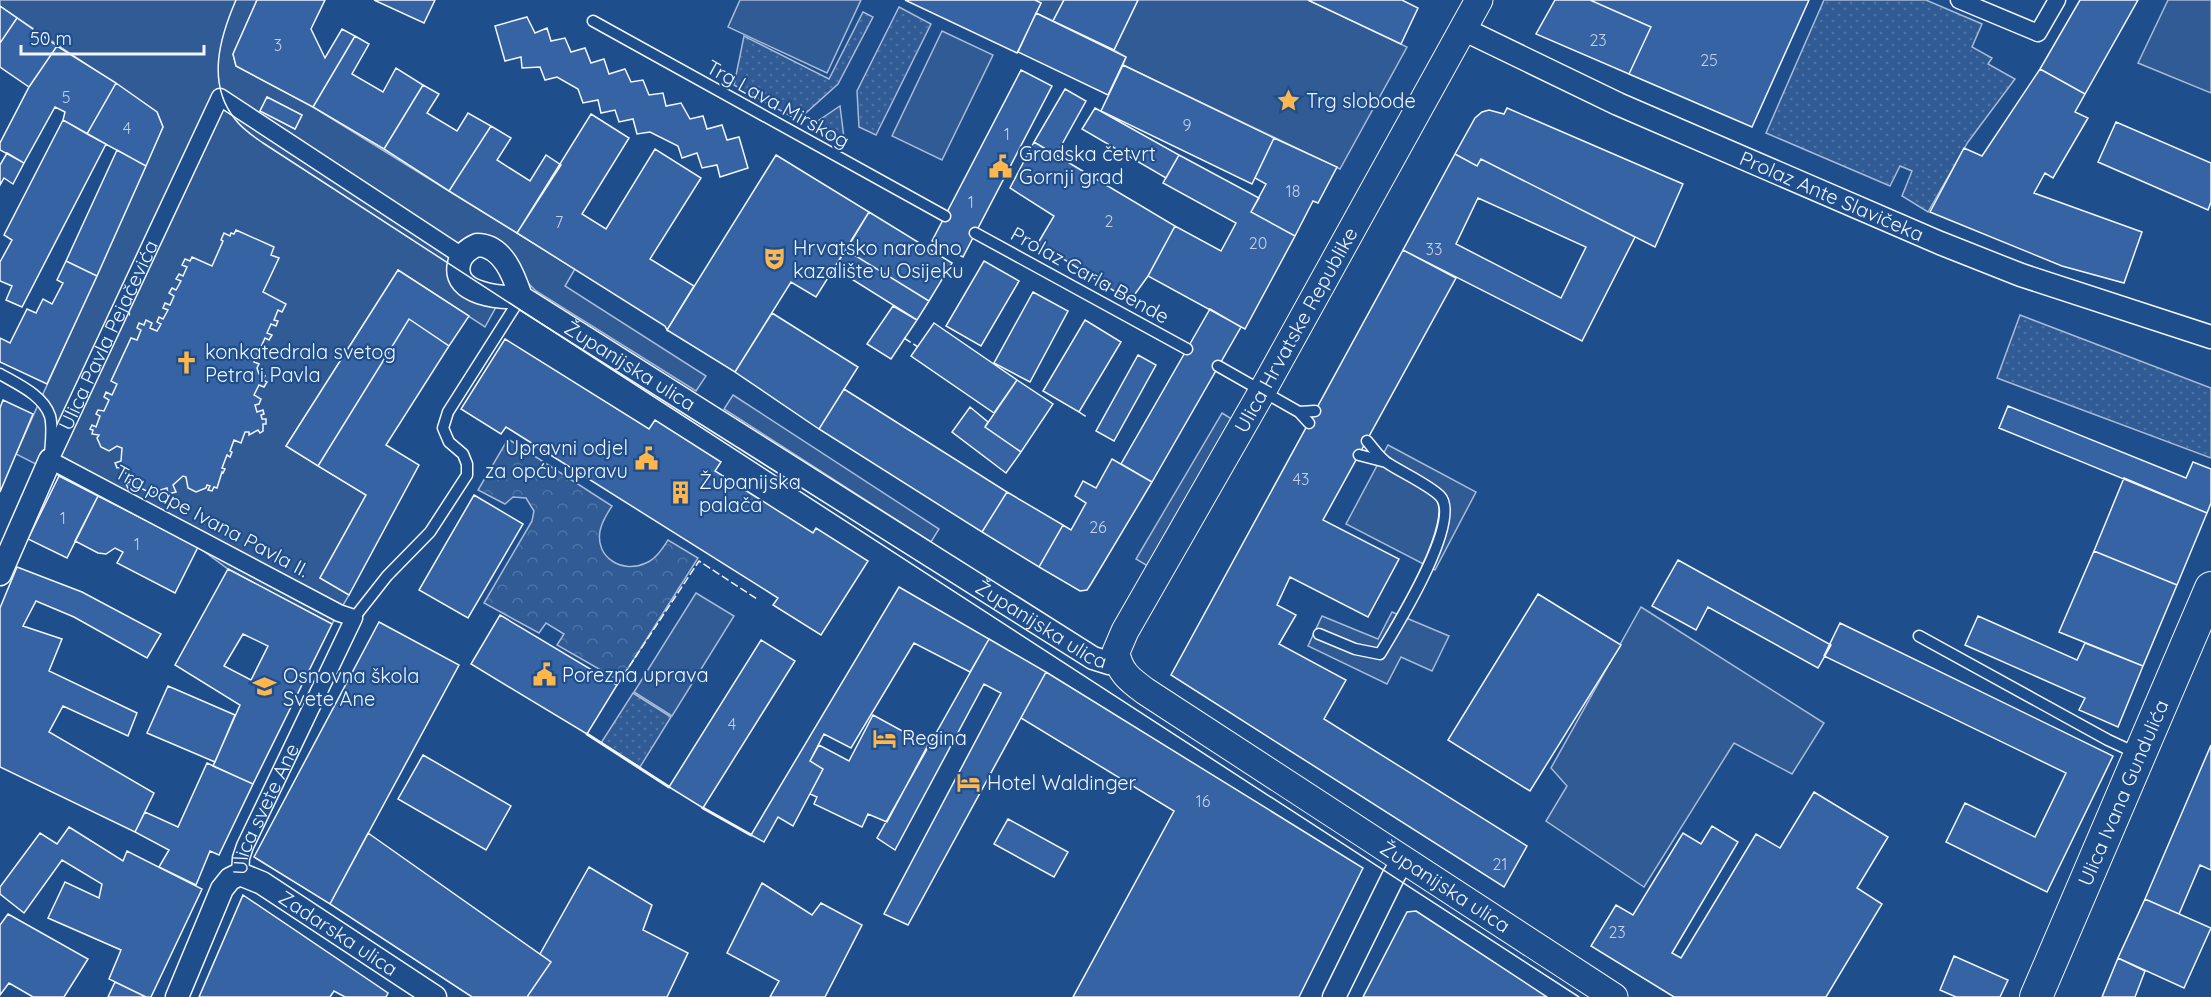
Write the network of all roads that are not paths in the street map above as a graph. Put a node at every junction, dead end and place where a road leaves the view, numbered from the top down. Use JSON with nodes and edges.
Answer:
{"nodes":[{"id":1,"x":1479,"y":0,"type":"edge"},
{"id":2,"x":1959,"y":0,"type":"edge"},
{"id":3,"x":2057,"y":0,"type":"edge"},
{"id":4,"x":593,"y":21,"type":"dead end"},
{"id":5,"x":1463,"y":29,"type":"junction"},
{"id":6,"x":945,"y":216,"type":"dead end"},
{"id":7,"x":975,"y":233,"type":"dead end"},
{"id":8,"x":462,"y":256,"type":"junction"},
{"id":9,"x":521,"y":297,"type":"junction"},
{"id":10,"x":2211,"y":337,"type":"edge"},
{"id":11,"x":1187,"y":349,"type":"dead end"},
{"id":12,"x":1218,"y":366,"type":"dead end"},
{"id":13,"x":0,"y":374,"type":"edge"},
{"id":14,"x":1263,"y":390,"type":"junction"},
{"id":15,"x":1316,"y":411,"type":"dead end"},
{"id":16,"x":1299,"y":412,"type":"junction"},
{"id":17,"x":1309,"y":423,"type":"dead end"},
{"id":18,"x":1367,"y":441,"type":"dead end"},
{"id":19,"x":1359,"y":455,"type":"dead end"},
{"id":20,"x":50,"y":460,"type":"junction"},
{"id":21,"x":1386,"y":462,"type":"junction"},
{"id":22,"x":0,"y":574,"type":"edge"},
{"id":23,"x":2211,"y":588,"type":"edge"},
{"id":24,"x":354,"y":618,"type":"junction"},
{"id":25,"x":1319,"y":634,"type":"dead end"},
{"id":26,"x":1919,"y":636,"type":"dead end"},
{"id":27,"x":1118,"y":662,"type":"junction"},
{"id":28,"x":2139,"y":754,"type":"junction"},
{"id":29,"x":1404,"y":859,"type":"junction"},
{"id":30,"x":240,"y":874,"type":"junction"},
{"id":31,"x":177,"y":997,"type":"edge"},
{"id":32,"x":435,"y":997,"type":"edge"},
{"id":33,"x":1334,"y":997,"type":"edge"},
{"id":34,"x":1614,"y":997,"type":"edge"},
{"id":35,"x":2036,"y":997,"type":"edge"}],
"edges":[{"from":1,"to":5,"type":"street","name":"Ulica Hrvatske Republike"},
{"from":2,"to":3,"type":"street"},
{"from":4,"to":6,"type":"lane","name":"Trg Lava Mirskog"},
{"from":5,"to":10,"type":"street","name":"Prolaz Ante Slavičeka"},
{"from":5,"to":14,"type":"street","name":"Ulica Hrvatske Republike"},
{"from":7,"to":11,"type":"lane","name":"Prolaz Carla Bende"},
{"from":8,"to":9,"type":"street"},
{"from":8,"to":9,"type":"street"},
{"from":8,"to":20,"type":"street","name":"Ulica Pavla Pejačevića"},
{"from":9,"to":24,"type":"lane"},
{"from":9,"to":27,"type":"street","name":"Županijska ulica"},
{"from":12,"to":14,"type":"lane"},
{"from":13,"to":20,"type":"lane"},
{"from":14,"to":16,"type":"lane"},
{"from":14,"to":27,"type":"street","name":"Ulica Hrvatske Republike"},
{"from":15,"to":16,"type":"lane"},
{"from":16,"to":17,"type":"lane"},
{"from":18,"to":21,"type":"lane"},
{"from":19,"to":21,"type":"lane"},
{"from":20,"to":22,"type":"street","name":"Ulica Pavla Pejačevića"},
{"from":20,"to":24,"type":"street","name":"Trg pape Ivana Pavla II."},
{"from":21,"to":25,"type":"lane"},
{"from":23,"to":28,"type":"main road","name":"Ulica Ivana Gundulića"},
{"from":24,"to":30,"type":"street","name":"Ulica svete Ane"},
{"from":26,"to":28,"type":"lane"},
{"from":27,"to":29,"type":"street","name":"Županijska ulica"},
{"from":28,"to":35,"type":"main road","name":"Ulica Ivana Gundulića"},
{"from":29,"to":33,"type":"street"},
{"from":29,"to":34,"type":"street","name":"Županijska ulica"},
{"from":30,"to":31,"type":"street","name":"Ulica svete Ane"},
{"from":30,"to":32,"type":"street","name":"Zadarska ulica"}]}
